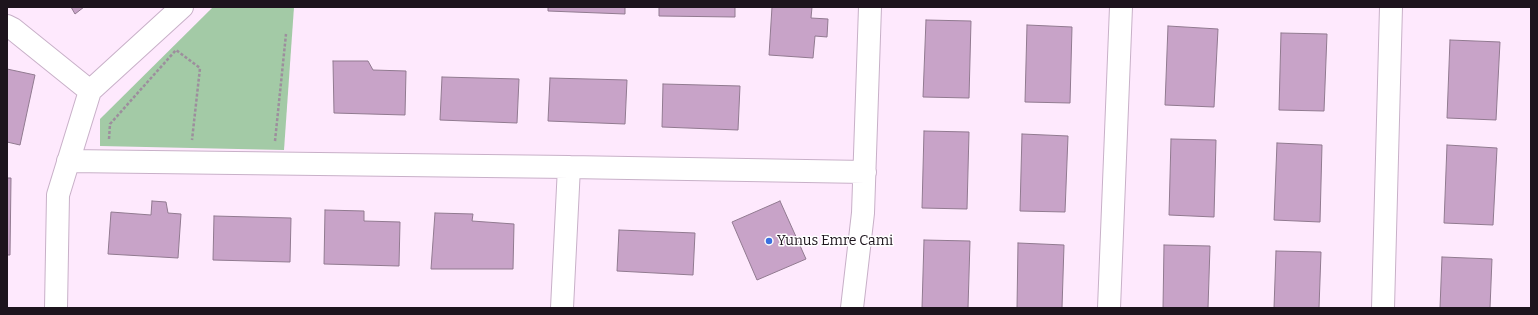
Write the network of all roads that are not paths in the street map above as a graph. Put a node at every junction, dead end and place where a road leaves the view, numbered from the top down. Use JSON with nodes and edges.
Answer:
{"nodes":[{"id":1,"x":182,"y":7,"type":"edge"},
{"id":2,"x":870,"y":7,"type":"edge"},
{"id":3,"x":1121,"y":7,"type":"edge"},
{"id":4,"x":1391,"y":7,"type":"edge"},
{"id":5,"x":7,"y":26,"type":"edge"},
{"id":6,"x":90,"y":91,"type":"junction"},
{"id":7,"x":68,"y":161,"type":"junction"},
{"id":8,"x":569,"y":167,"type":"junction"},
{"id":9,"x":865,"y":172,"type":"junction"},
{"id":10,"x":56,"y":308,"type":"edge"},
{"id":11,"x":562,"y":308,"type":"edge"},
{"id":12,"x":852,"y":308,"type":"edge"},
{"id":13,"x":1110,"y":308,"type":"edge"},
{"id":14,"x":1383,"y":308,"type":"edge"}],
"edges":[{"from":1,"to":6,"type":"street"},
{"from":2,"to":9,"type":"street"},
{"from":3,"to":13,"type":"street"},
{"from":4,"to":14,"type":"street"},
{"from":5,"to":6,"type":"street"},
{"from":6,"to":7,"type":"street"},
{"from":7,"to":8,"type":"street"},
{"from":7,"to":10,"type":"street"},
{"from":8,"to":9,"type":"street"},
{"from":8,"to":11,"type":"street"},
{"from":9,"to":12,"type":"street"}]}
